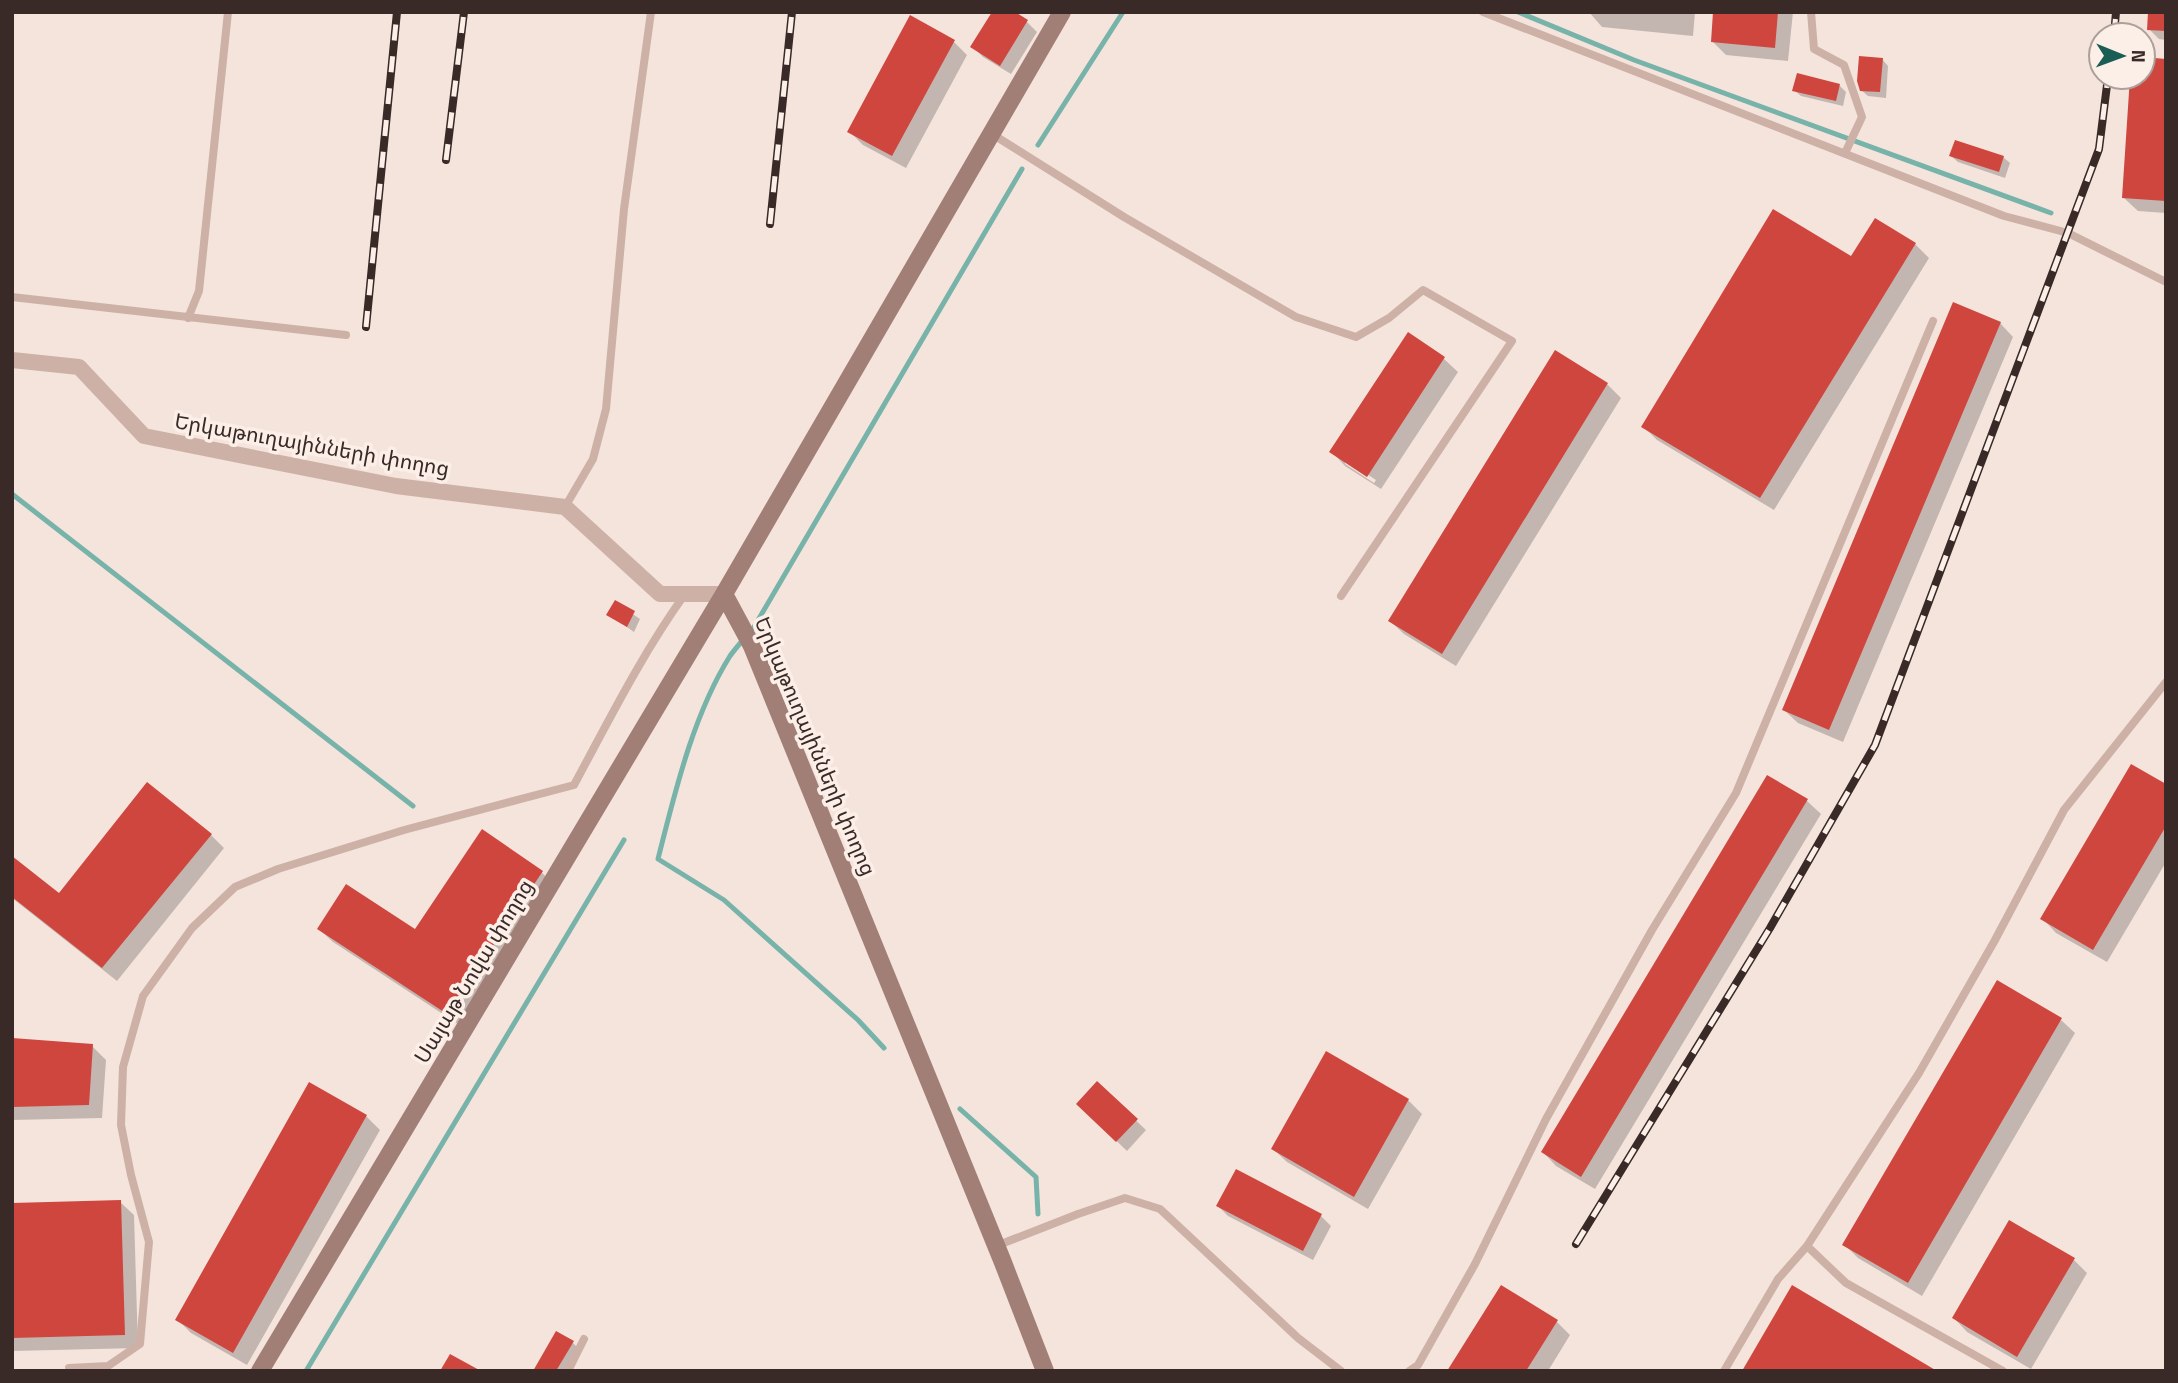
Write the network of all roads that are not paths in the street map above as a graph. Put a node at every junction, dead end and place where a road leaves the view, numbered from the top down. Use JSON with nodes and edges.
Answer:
{"nodes":[{"id":1,"x":228,"y":12,"type":"edge"},
{"id":2,"x":651,"y":12,"type":"edge"},
{"id":3,"x":1062,"y":12,"type":"edge"},
{"id":4,"x":1483,"y":12,"type":"edge"},
{"id":5,"x":1811,"y":12,"type":"edge"},
{"id":6,"x":992,"y":134,"type":"junction"},
{"id":7,"x":1846,"y":149,"type":"junction"},
{"id":8,"x":2166,"y":282,"type":"edge"},
{"id":9,"x":12,"y":297,"type":"edge"},
{"id":10,"x":188,"y":318,"type":"junction"},
{"id":11,"x":1933,"y":321,"type":"dead end"},
{"id":12,"x":346,"y":335,"type":"dead end"},
{"id":13,"x":12,"y":360,"type":"edge"},
{"id":14,"x":565,"y":507,"type":"junction"},
{"id":15,"x":685,"y":594,"type":"junction"},
{"id":16,"x":724,"y":594,"type":"junction"},
{"id":17,"x":1341,"y":596,"type":"dead end"},
{"id":18,"x":2166,"y":682,"type":"edge"},
{"id":19,"x":996,"y":1245,"type":"junction"},
{"id":20,"x":1807,"y":1246,"type":"junction"},
{"id":21,"x":584,"y":1339,"type":"dead end"},
{"id":22,"x":69,"y":1367,"type":"dead end"},
{"id":23,"x":260,"y":1371,"type":"edge"},
{"id":24,"x":568,"y":1371,"type":"edge"},
{"id":25,"x":1045,"y":1371,"type":"edge"},
{"id":26,"x":1341,"y":1371,"type":"edge"},
{"id":27,"x":1409,"y":1371,"type":"edge"},
{"id":28,"x":1724,"y":1371,"type":"edge"},
{"id":29,"x":2003,"y":1371,"type":"edge"}],
"edges":[{"from":1,"to":10,"type":"lane"},
{"from":2,"to":14,"type":"lane"},
{"from":3,"to":6,"type":"main road","name":"Սայաթ Նովա փողոց"},
{"from":4,"to":7,"type":"lane"},
{"from":5,"to":7,"type":"lane"},
{"from":6,"to":16,"type":"main road","name":"Սայաթ Նովա փողոց"},
{"from":6,"to":17,"type":"lane"},
{"from":7,"to":8,"type":"lane"},
{"from":9,"to":10,"type":"lane"},
{"from":10,"to":12,"type":"lane"},
{"from":11,"to":27,"type":"lane"},
{"from":13,"to":14,"type":"street","name":"Երկաթուղայինների փողոց"},
{"from":14,"to":15,"type":"street"},
{"from":15,"to":16,"type":"street"},
{"from":15,"to":22,"type":"lane"},
{"from":16,"to":19,"type":"main road","name":"Երկաթուղայինների փողոց"},
{"from":16,"to":23,"type":"main road","name":"Սայաթ Նովա փողոց"},
{"from":18,"to":20,"type":"lane"},
{"from":19,"to":25,"type":"main road","name":"Երկաթուղայինների փողոց"},
{"from":19,"to":26,"type":"lane"},
{"from":20,"to":28,"type":"lane"},
{"from":20,"to":29,"type":"lane"},
{"from":21,"to":24,"type":"lane"}]}
